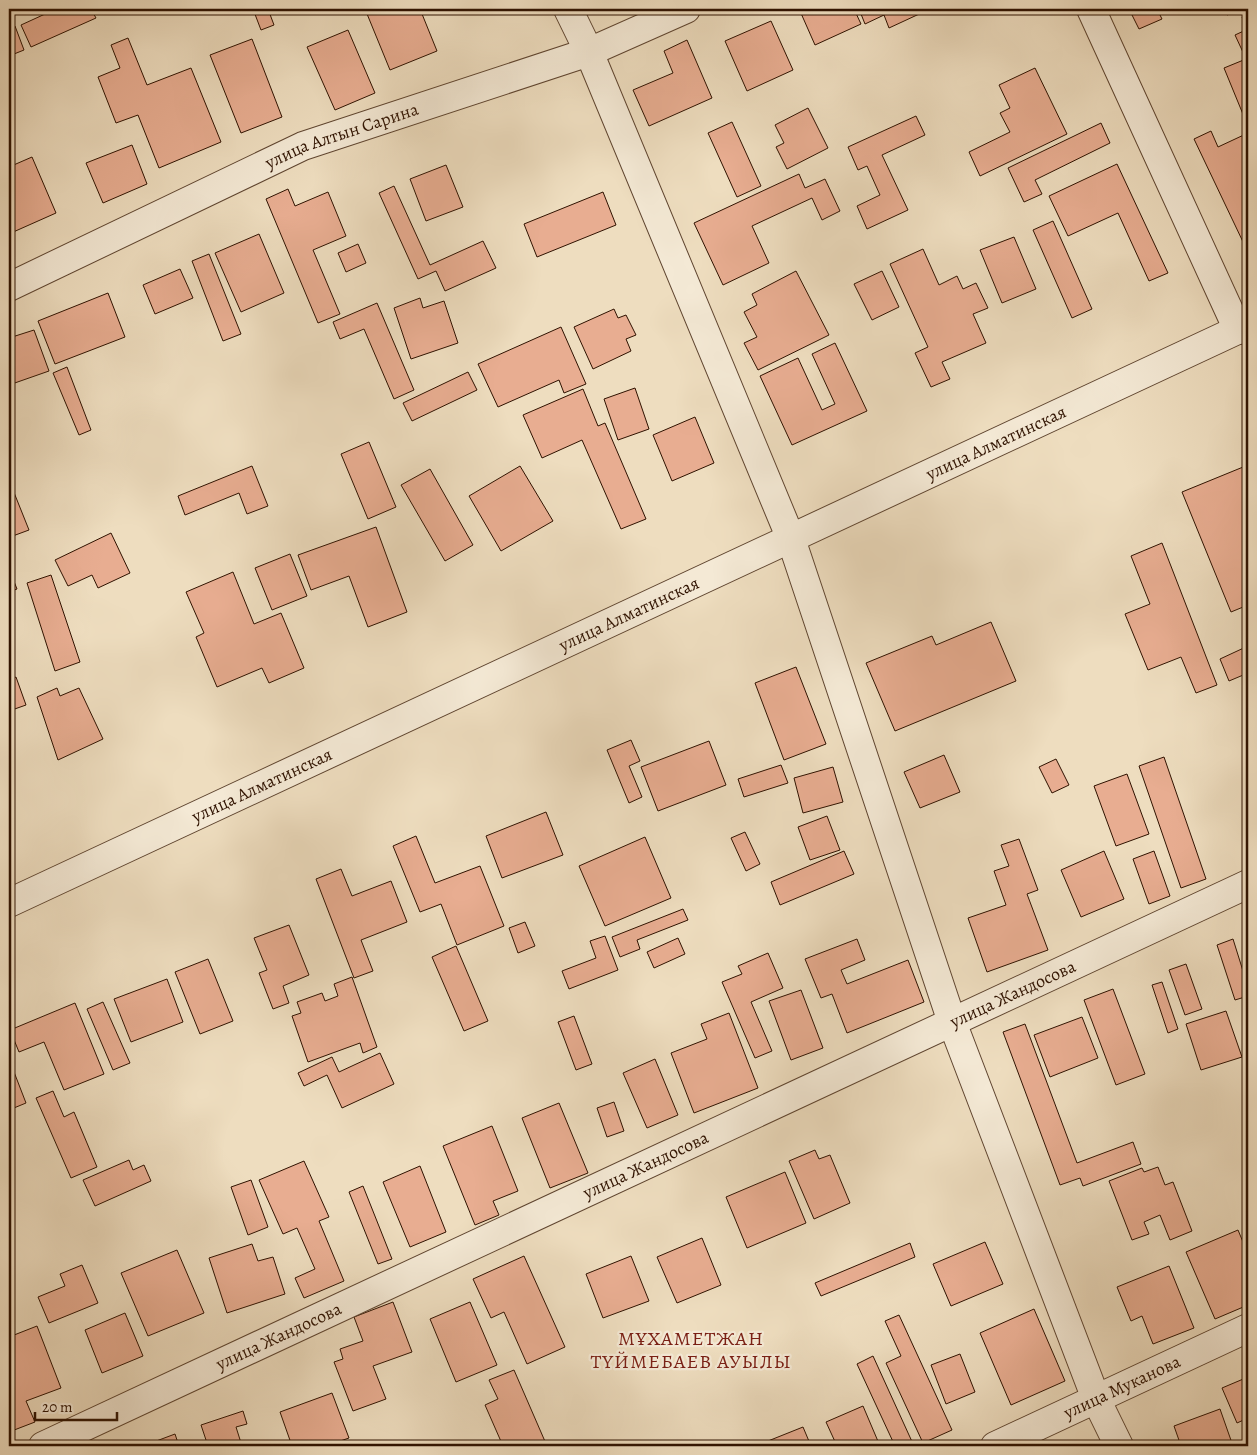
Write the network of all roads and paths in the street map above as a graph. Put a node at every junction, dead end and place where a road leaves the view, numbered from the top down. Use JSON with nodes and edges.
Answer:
{"nodes":[{"id":1,"x":568,"y":9,"type":"edge"},
{"id":2,"x":686,"y":9,"type":"edge"},
{"id":3,"x":1091,"y":9,"type":"edge"},
{"id":4,"x":589,"y":52,"type":"junction"},
{"id":5,"x":9,"y":287,"type":"edge"},
{"id":6,"x":1243,"y":328,"type":"edge"},
{"id":7,"x":791,"y":539,"type":"junction"},
{"id":8,"x":1248,"y":884,"type":"edge"},
{"id":9,"x":11,"y":894,"type":"edge"},
{"id":10,"x":952,"y":1022,"type":"junction"},
{"id":11,"x":1248,"y":1328,"type":"edge"},
{"id":12,"x":1096,"y":1399,"type":"junction"},
{"id":13,"x":43,"y":1446,"type":"edge"},
{"id":14,"x":995,"y":1446,"type":"edge"},
{"id":15,"x":1119,"y":1446,"type":"edge"}],
"edges":[{"from":1,"to":4,"type":"street"},
{"from":2,"to":4,"type":"street","name":"улица Алтын Сарина"},
{"from":3,"to":6,"type":"street"},
{"from":4,"to":5,"type":"street","name":"улица Алтын Сарина"},
{"from":4,"to":7,"type":"street"},
{"from":6,"to":7,"type":"street","name":"улица Алматинская"},
{"from":7,"to":9,"type":"street","name":"улица Алматинская"},
{"from":7,"to":10,"type":"street"},
{"from":8,"to":10,"type":"street","name":"улица Жандосова"},
{"from":10,"to":12,"type":"street"},
{"from":10,"to":13,"type":"street","name":"улица Жандосова"},
{"from":11,"to":12,"type":"street","name":"улица Муканова"},
{"from":12,"to":14,"type":"street","name":"улица Муканова"},
{"from":12,"to":15,"type":"street"}]}
